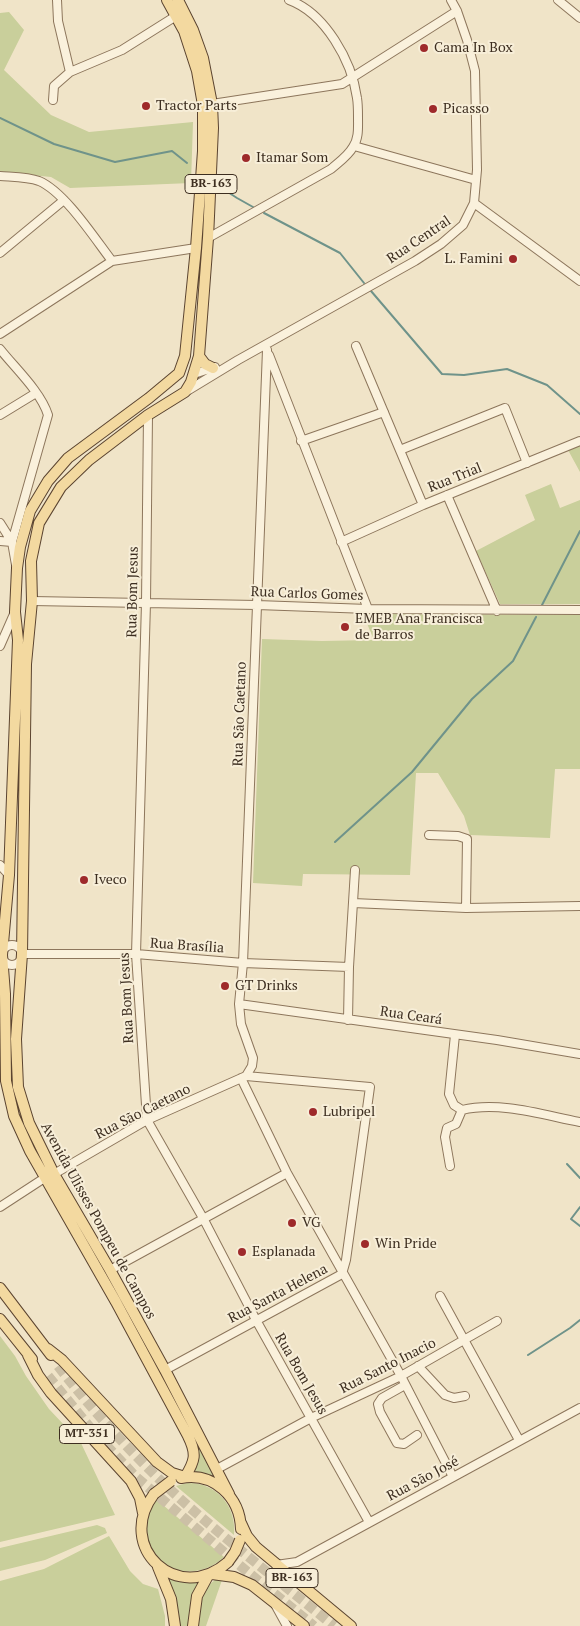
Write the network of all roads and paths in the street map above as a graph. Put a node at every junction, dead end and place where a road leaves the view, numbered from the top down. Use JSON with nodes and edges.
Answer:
{"nodes":[{"id":1,"x":57,"y":0,"type":"edge"},
{"id":2,"x":167,"y":0,"type":"edge"},
{"id":3,"x":178,"y":0,"type":"edge"},
{"id":4,"x":289,"y":0,"type":"edge"},
{"id":5,"x":451,"y":0,"type":"edge"},
{"id":6,"x":558,"y":0,"type":"edge"},
{"id":7,"x":301,"y":2,"type":"edge"},
{"id":8,"x":457,"y":11,"type":"junction"},
{"id":9,"x":176,"y":16,"type":"junction"},
{"id":10,"x":580,"y":18,"type":"edge"},
{"id":11,"x":70,"y":72,"type":"junction"},
{"id":12,"x":352,"y":78,"type":"junction"},
{"id":13,"x":54,"y":100,"type":"dead end"},
{"id":14,"x":212,"y":104,"type":"junction"},
{"id":15,"x":354,"y":146,"type":"junction"},
{"id":16,"x":0,"y":176,"type":"edge"},
{"id":17,"x":476,"y":180,"type":"junction"},
{"id":18,"x":64,"y":200,"type":"junction"},
{"id":19,"x":474,"y":203,"type":"junction"},
{"id":20,"x":208,"y":238,"type":"junction"},
{"id":21,"x":196,"y":248,"type":"junction"},
{"id":22,"x":0,"y":253,"type":"edge"},
{"id":23,"x":112,"y":261,"type":"junction"},
{"id":24,"x":580,"y":281,"type":"edge"},
{"id":25,"x":0,"y":334,"type":"edge"},
{"id":26,"x":356,"y":346,"type":"dead end"},
{"id":27,"x":266,"y":348,"type":"junction"},
{"id":28,"x":0,"y":349,"type":"edge"},
{"id":29,"x":199,"y":356,"type":"junction"},
{"id":30,"x":238,"y":360,"type":"junction"},
{"id":31,"x":213,"y":368,"type":"junction"},
{"id":32,"x":179,"y":373,"type":"junction"},
{"id":33,"x":194,"y":374,"type":"junction"},
{"id":34,"x":185,"y":392,"type":"junction"},
{"id":35,"x":36,"y":393,"type":"junction"},
{"id":36,"x":149,"y":398,"type":"junction"},
{"id":37,"x":384,"y":412,"type":"junction"},
{"id":38,"x":0,"y":415,"type":"edge"},
{"id":39,"x":148,"y":415,"type":"junction"},
{"id":40,"x":302,"y":441,"type":"junction"},
{"id":41,"x":580,"y":441,"type":"edge"},
{"id":42,"x":400,"y":450,"type":"junction"},
{"id":43,"x":526,"y":463,"type":"junction"},
{"id":44,"x":447,"y":495,"type":"junction"},
{"id":45,"x":423,"y":505,"type":"junction"},
{"id":46,"x":0,"y":523,"type":"edge"},
{"id":47,"x":0,"y":542,"type":"edge"},
{"id":48,"x":12,"y":542,"type":"junction"},
{"id":49,"x":341,"y":542,"type":"junction"},
{"id":50,"x":17,"y":568,"type":"junction"},
{"id":51,"x":32,"y":601,"type":"junction"},
{"id":52,"x":146,"y":603,"type":"junction"},
{"id":53,"x":257,"y":605,"type":"junction"},
{"id":54,"x":368,"y":609,"type":"junction"},
{"id":55,"x":580,"y":610,"type":"edge"},
{"id":56,"x":496,"y":611,"type":"junction"},
{"id":57,"x":15,"y":612,"type":"junction"},
{"id":58,"x":18,"y":640,"type":"junction"},
{"id":59,"x":1,"y":645,"type":"edge"},
{"id":60,"x":429,"y":835,"type":"dead end"},
{"id":61,"x":0,"y":865,"type":"edge"},
{"id":62,"x":355,"y":870,"type":"dead end"},
{"id":63,"x":9,"y":875,"type":"junction"},
{"id":64,"x":4,"y":889,"type":"edge"},
{"id":65,"x":353,"y":903,"type":"junction"},
{"id":66,"x":580,"y":906,"type":"edge"},
{"id":67,"x":466,"y":908,"type":"junction"},
{"id":68,"x":22,"y":954,"type":"junction"},
{"id":69,"x":136,"y":954,"type":"junction"},
{"id":70,"x":2,"y":955,"type":"junction"},
{"id":71,"x":243,"y":963,"type":"junction"},
{"id":72,"x":349,"y":967,"type":"junction"},
{"id":73,"x":3,"y":996,"type":"edge"},
{"id":74,"x":239,"y":1004,"type":"junction"},
{"id":75,"x":348,"y":1020,"type":"junction"},
{"id":76,"x":455,"y":1035,"type":"junction"},
{"id":77,"x":580,"y":1054,"type":"edge"},
{"id":78,"x":243,"y":1077,"type":"junction"},
{"id":79,"x":370,"y":1087,"type":"joint"},
{"id":80,"x":462,"y":1110,"type":"junction"},
{"id":81,"x":147,"y":1120,"type":"junction"},
{"id":82,"x":580,"y":1122,"type":"edge"},
{"id":83,"x":450,"y":1166,"type":"dead end"},
{"id":84,"x":287,"y":1173,"type":"junction"},
{"id":85,"x":50,"y":1176,"type":"junction"},
{"id":86,"x":0,"y":1206,"type":"edge"},
{"id":87,"x":203,"y":1218,"type":"junction"},
{"id":88,"x":110,"y":1270,"type":"junction"},
{"id":89,"x":342,"y":1274,"type":"junction"},
{"id":90,"x":0,"y":1288,"type":"edge"},
{"id":91,"x":440,"y":1296,"type":"dead end"},
{"id":92,"x":0,"y":1319,"type":"edge"},
{"id":93,"x":256,"y":1320,"type":"junction"},
{"id":94,"x":496,"y":1321,"type":"dead end"},
{"id":95,"x":465,"y":1340,"type":"junction"},
{"id":96,"x":48,"y":1349,"type":"junction"},
{"id":97,"x":28,"y":1355,"type":"junction"},
{"id":98,"x":58,"y":1366,"type":"tunnel mouth"},
{"id":99,"x":418,"y":1366,"type":"junction"},
{"id":100,"x":164,"y":1370,"type":"junction"},
{"id":101,"x":48,"y":1376,"type":"tunnel mouth"},
{"id":102,"x":401,"y":1376,"type":"junction"},
{"id":103,"x":405,"y":1385,"type":"junction"},
{"id":104,"x":465,"y":1396,"type":"dead end"},
{"id":105,"x":580,"y":1408,"type":"edge"},
{"id":106,"x":311,"y":1418,"type":"junction"},
{"id":107,"x":417,"y":1435,"type":"dead end"},
{"id":108,"x":519,"y":1440,"type":"junction"},
{"id":109,"x":217,"y":1469,"type":"junction"},
{"id":110,"x":184,"y":1477,"type":"junction"},
{"id":111,"x":453,"y":1477,"type":"junction"},
{"id":112,"x":229,"y":1494,"type":"junction"},
{"id":113,"x":143,"y":1513,"type":"junction"},
{"id":114,"x":369,"y":1522,"type":"junction"},
{"id":115,"x":241,"y":1523,"type":"junction"},
{"id":116,"x":276,"y":1565,"type":"junction"},
{"id":117,"x":158,"y":1566,"type":"junction"},
{"id":118,"x":210,"y":1574,"type":"junction"},
{"id":119,"x":274,"y":1602,"type":"junction"},
{"id":120,"x":175,"y":1626,"type":"edge"},
{"id":121,"x":193,"y":1626,"type":"edge"},
{"id":122,"x":287,"y":1626,"type":"edge"},
{"id":123,"x":304,"y":1626,"type":"edge"},
{"id":124,"x":350,"y":1626,"type":"edge"}],
"edges":[{"from":1,"to":11,"type":"street"},
{"from":2,"to":9,"type":"main road","number":"BR-163"},
{"from":3,"to":14,"type":"main road","number":"BR-163"},
{"from":4,"to":7,"type":"street"},
{"from":5,"to":8,"type":"street","name":"Rua Central"},
{"from":6,"to":10,"type":"street"},
{"from":7,"to":12,"type":"street"},
{"from":8,"to":12,"type":"street"},
{"from":8,"to":17,"type":"street","name":"Rua Central"},
{"from":9,"to":11,"type":"street"},
{"from":9,"to":21,"type":"main road","number":"BR-163"},
{"from":11,"to":13,"type":"street"},
{"from":12,"to":14,"type":"street"},
{"from":12,"to":15,"type":"street"},
{"from":14,"to":20,"type":"main road","number":"BR-163"},
{"from":15,"to":17,"type":"street"},
{"from":15,"to":20,"type":"street"},
{"from":16,"to":18,"type":"street"},
{"from":17,"to":19,"type":"street","name":"Rua Central"},
{"from":18,"to":22,"type":"street"},
{"from":18,"to":23,"type":"street"},
{"from":19,"to":24,"type":"street"},
{"from":19,"to":27,"type":"street","name":"Rua Central"},
{"from":20,"to":29,"type":"main road","number":"BR-163"},
{"from":21,"to":23,"type":"street"},
{"from":21,"to":32,"type":"main road","number":"BR-163"},
{"from":23,"to":25,"type":"street"},
{"from":26,"to":37,"type":"street"},
{"from":27,"to":30,"type":"street","name":"Rua Central"},
{"from":27,"to":40,"type":"street"},
{"from":27,"to":53,"type":"street","name":"Rua São Caetano"},
{"from":28,"to":35,"type":"street"},
{"from":29,"to":31,"type":"main road"},
{"from":29,"to":33,"type":"main road","number":"BR-163"},
{"from":30,"to":31,"type":"street","name":"Rua Central"},
{"from":30,"to":34,"type":"street","name":"Rua Central"},
{"from":31,"to":33,"type":"street","name":"Rua Central"},
{"from":32,"to":33,"type":"main road"},
{"from":32,"to":36,"type":"main road","name":"Avenida Ulisses Pompeu de Campos","number":"BR-163"},
{"from":33,"to":34,"type":"main road","number":"BR-163"},
{"from":34,"to":39,"type":"main road","name":"Avenida Ulisses Pompeu de Campos","number":"BR-163"},
{"from":35,"to":38,"type":"street"},
{"from":35,"to":48,"type":"street"},
{"from":36,"to":39,"type":"main road"},
{"from":36,"to":50,"type":"main road","name":"Avenida Ulisses Pompeu de Campos","number":"BR-163"},
{"from":37,"to":40,"type":"street"},
{"from":37,"to":42,"type":"street"},
{"from":39,"to":51,"type":"main road","name":"Avenida Ulisses Pompeu de Campos","number":"BR-163"},
{"from":39,"to":52,"type":"street","name":"Rua Bom Jesus"},
{"from":40,"to":49,"type":"street"},
{"from":41,"to":43,"type":"street","name":"Rua Trial"},
{"from":42,"to":43,"type":"street"},
{"from":42,"to":45,"type":"street"},
{"from":43,"to":44,"type":"street","name":"Rua Trial"},
{"from":44,"to":45,"type":"street","name":"Rua Trial"},
{"from":44,"to":56,"type":"street"},
{"from":45,"to":49,"type":"street","name":"Rua Trial"},
{"from":46,"to":48,"type":"street"},
{"from":47,"to":48,"type":"street"},
{"from":48,"to":50,"type":"street"},
{"from":49,"to":54,"type":"street"},
{"from":50,"to":57,"type":"main road","name":"Avenida Ulisses Pompeu de Campos","number":"BR-163"},
{"from":51,"to":52,"type":"street","name":"Rua Carlos Gomes"},
{"from":51,"to":57,"type":"main road"},
{"from":51,"to":68,"type":"main road","name":"Avenida Ulisses Pompeu de Campos","number":"BR-163"},
{"from":52,"to":53,"type":"street","name":"Rua Carlos Gomes"},
{"from":52,"to":69,"type":"street","name":"Rua Bom Jesus"},
{"from":53,"to":54,"type":"street","name":"Rua Carlos Gomes"},
{"from":53,"to":71,"type":"street","name":"Rua São Caetano"},
{"from":54,"to":56,"type":"street","name":"Rua Carlos Gomes"},
{"from":55,"to":56,"type":"street","name":"Rua Carlos Gomes"},
{"from":57,"to":58,"type":"main road","name":"Avenida Ulisses Pompeu de Campos","number":"BR-163"},
{"from":57,"to":59,"type":"street"},
{"from":58,"to":59,"type":"street"},
{"from":58,"to":63,"type":"main road","name":"Avenida Ulisses Pompeu de Campos","number":"BR-163"},
{"from":60,"to":67,"type":"street"},
{"from":61,"to":63,"type":"street"},
{"from":62,"to":65,"type":"street"},
{"from":63,"to":64,"type":"main road","name":"Avenida Ulisses Pompeu de Campos","number":"BR-163"},
{"from":64,"to":70,"type":"main road","name":"Avenida Ulisses Pompeu de Campos","number":"BR-163"},
{"from":65,"to":67,"type":"street"},
{"from":65,"to":72,"type":"street"},
{"from":66,"to":67,"type":"street"},
{"from":68,"to":69,"type":"street","name":"Rua Brasília"},
{"from":68,"to":70,"type":"street"},
{"from":68,"to":70,"type":"street"},
{"from":68,"to":85,"type":"main road","name":"Avenida Ulisses Pompeu de Campos","number":"BR-163"},
{"from":69,"to":71,"type":"street","name":"Rua Brasília"},
{"from":69,"to":81,"type":"street","name":"Rua Bom Jesus"},
{"from":70,"to":73,"type":"main road","name":"Avenida Ulisses Pompeu de Campos","number":"BR-163"},
{"from":71,"to":72,"type":"street","name":"Rua Brasília"},
{"from":71,"to":74,"type":"street","name":"Rua São Caetano"},
{"from":72,"to":75,"type":"street"},
{"from":73,"to":85,"type":"main road","name":"Avenida Ulisses Pompeu de Campos","number":"BR-163"},
{"from":74,"to":75,"type":"street","name":"Rua Ceará"},
{"from":74,"to":78,"type":"street","name":"Rua São Caetano"},
{"from":75,"to":76,"type":"street","name":"Rua Ceará"},
{"from":76,"to":77,"type":"street","name":"Rua Ceará"},
{"from":76,"to":80,"type":"street"},
{"from":78,"to":79,"type":"street","name":"Rua São Caetano"},
{"from":78,"to":81,"type":"street","name":"Rua São Caetano"},
{"from":78,"to":84,"type":"street"},
{"from":79,"to":89,"type":"street","name":"Rua Santa Helena"},
{"from":80,"to":82,"type":"street"},
{"from":80,"to":83,"type":"street"},
{"from":81,"to":85,"type":"street","name":"Rua São Caetano"},
{"from":81,"to":87,"type":"street","name":"Rua Bom Jesus"},
{"from":84,"to":87,"type":"street"},
{"from":84,"to":89,"type":"street"},
{"from":85,"to":86,"type":"street","name":"Rua São Caetano"},
{"from":85,"to":88,"type":"main road","name":"Avenida Ulisses Pompeu de Campos","number":"BR-163"},
{"from":85,"to":110,"type":"main road","name":"Avenida Ulisses Pompeu de Campos","number":"BR-163"},
{"from":87,"to":88,"type":"street"},
{"from":87,"to":93,"type":"street","name":"Rua Bom Jesus"},
{"from":88,"to":100,"type":"main road","name":"Avenida Ulisses Pompeu de Campos","number":"BR-163"},
{"from":89,"to":93,"type":"street","name":"Rua Santa Helena"},
{"from":89,"to":102,"type":"street"},
{"from":90,"to":96,"type":"main road","number":"MT-351"},
{"from":91,"to":95,"type":"street"},
{"from":92,"to":97,"type":"main road","number":"MT-351"},
{"from":93,"to":100,"type":"street","name":"Rua Santa Helena"},
{"from":93,"to":106,"type":"street","name":"Rua Bom Jesus"},
{"from":94,"to":95,"type":"street","name":"Rua Santo Inacio"},
{"from":95,"to":99,"type":"street","name":"Rua Santo Inacio"},
{"from":95,"to":108,"type":"street"},
{"from":96,"to":98,"type":"main road"},
{"from":96,"to":110,"type":"main road","number":"MT-351"},
{"from":97,"to":101,"type":"main road"},
{"from":97,"to":113,"type":"main road","number":"MT-351"},
{"from":99,"to":102,"type":"street","name":"Rua Santo Inacio"},
{"from":99,"to":104,"type":"street"},
{"from":100,"to":109,"type":"main road","name":"Avenida Ulisses Pompeu de Campos","number":"BR-163"},
{"from":102,"to":103,"type":"street"},
{"from":102,"to":106,"type":"street","name":"Rua Santo Inacio"},
{"from":103,"to":107,"type":"street"},
{"from":103,"to":111,"type":"street"},
{"from":105,"to":108,"type":"street","name":"Rua São José"},
{"from":106,"to":109,"type":"street","name":"Rua Santo Inacio"},
{"from":106,"to":114,"type":"street","name":"Rua Bom Jesus"},
{"from":108,"to":111,"type":"street","name":"Rua São José"},
{"from":109,"to":112,"type":"main road","name":"Avenida Ulisses Pompeu de Campos","number":"BR-163"},
{"from":110,"to":112,"type":"main road"},
{"from":110,"to":113,"type":"main road","number":"BR-163","bridge":true},
{"from":111,"to":114,"type":"street","name":"Rua São José"},
{"from":112,"to":115,"type":"main road","number":"BR-163"},
{"from":113,"to":117,"type":"main road","number":"BR-163"},
{"from":114,"to":116,"type":"street","name":"Rua São José"},
{"from":115,"to":116,"type":"main road","number":"BR-163"},
{"from":115,"to":118,"type":"main road","bridge":true},
{"from":116,"to":124,"type":"main road","number":"BR-163"},
{"from":117,"to":118,"type":"main road","number":"BR-163"},
{"from":117,"to":120,"type":"main road"},
{"from":118,"to":119,"type":"main road","number":"BR-163"},
{"from":118,"to":121,"type":"main road"},
{"from":119,"to":122,"type":"street"},
{"from":119,"to":123,"type":"main road","number":"BR-163"}]}
